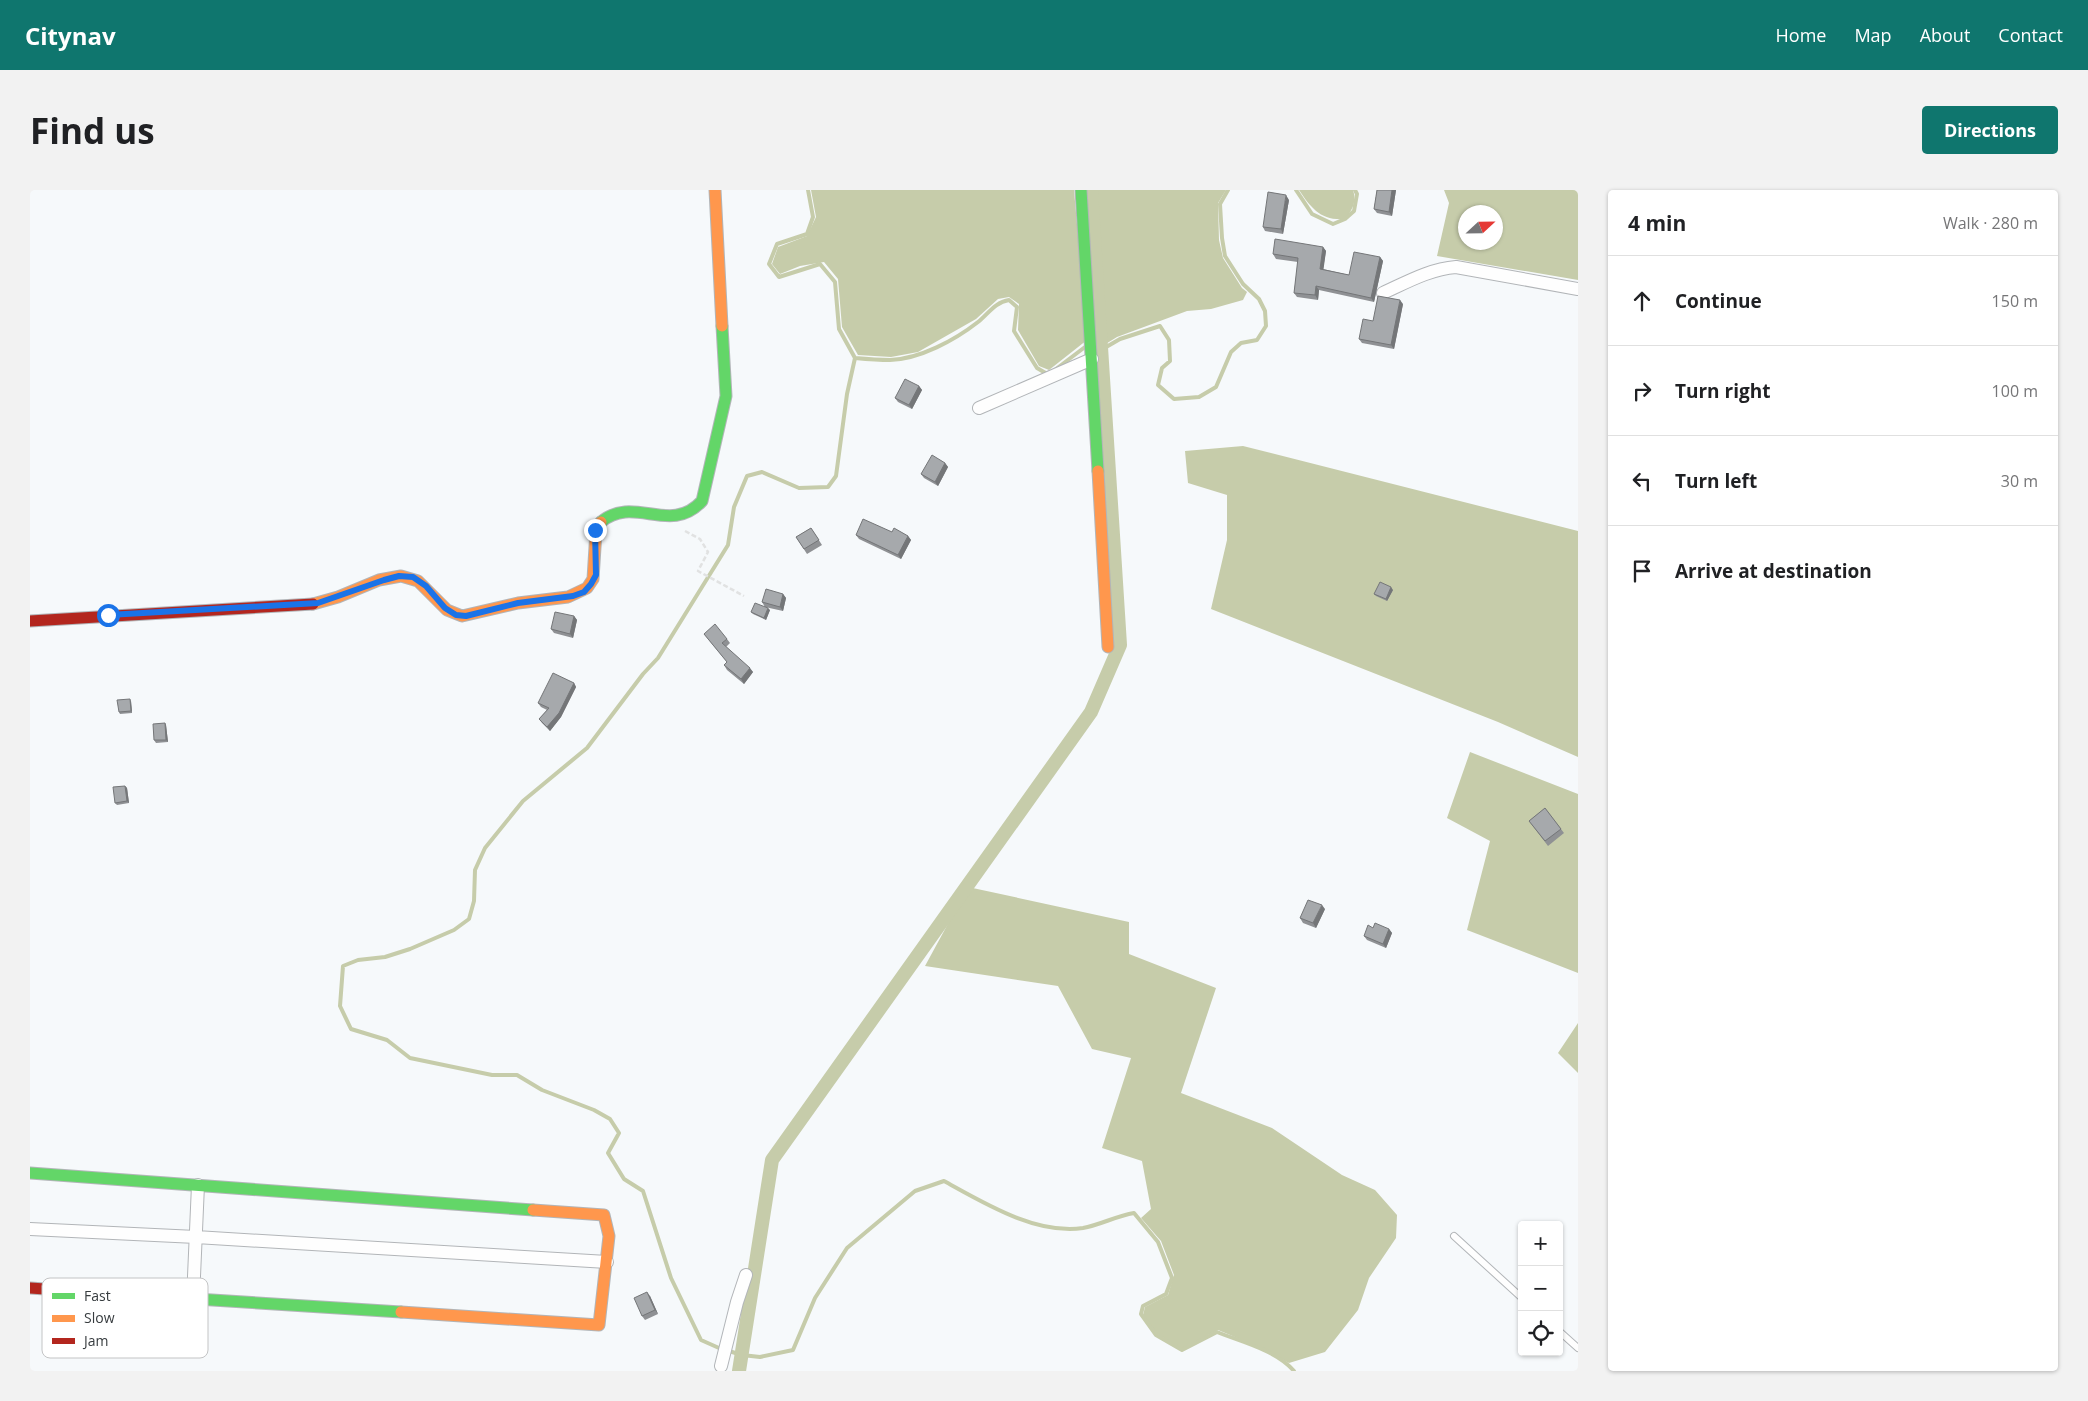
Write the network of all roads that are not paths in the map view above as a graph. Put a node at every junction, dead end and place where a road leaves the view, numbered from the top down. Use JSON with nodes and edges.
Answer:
{"nodes":[{"id":1,"x":715,"y":190,"type":"edge"},
{"id":2,"x":1081,"y":190,"type":"edge"},
{"id":3,"x":1578,"y":289,"type":"edge"},
{"id":4,"x":1383,"y":293,"type":"dead end"},
{"id":5,"x":1092,"y":350,"type":"junction"},
{"id":6,"x":979,"y":408,"type":"dead end"},
{"id":7,"x":30,"y":620,"type":"edge"},
{"id":8,"x":1108,"y":647,"type":"dead end"},
{"id":9,"x":30,"y":1173,"type":"edge"},
{"id":10,"x":198,"y":1185,"type":"junction"},
{"id":11,"x":30,"y":1229,"type":"edge"},
{"id":12,"x":1454,"y":1236,"type":"dead end"},
{"id":13,"x":196,"y":1237,"type":"junction"},
{"id":14,"x":607,"y":1262,"type":"junction"},
{"id":15,"x":746,"y":1275,"type":"dead end"},
{"id":16,"x":194,"y":1278,"type":"edge"},
{"id":17,"x":1518,"y":1294,"type":"edge"},
{"id":18,"x":208,"y":1300,"type":"edge"},
{"id":19,"x":1563,"y":1335,"type":"edge"},
{"id":20,"x":1578,"y":1348,"type":"edge"},
{"id":21,"x":721,"y":1366,"type":"dead end"}],
"edges":[{"from":1,"to":7,"type":"street"},
{"from":2,"to":5,"type":"street"},
{"from":3,"to":4,"type":"street"},
{"from":5,"to":6,"type":"street"},
{"from":5,"to":8,"type":"street"},
{"from":9,"to":10,"type":"street"},
{"from":10,"to":13,"type":"street"},
{"from":10,"to":14,"type":"street"},
{"from":11,"to":13,"type":"street"},
{"from":12,"to":17,"type":"lane"},
{"from":13,"to":14,"type":"street"},
{"from":13,"to":16,"type":"street"},
{"from":14,"to":18,"type":"street"},
{"from":15,"to":21,"type":"street"},
{"from":19,"to":20,"type":"lane"}]}
